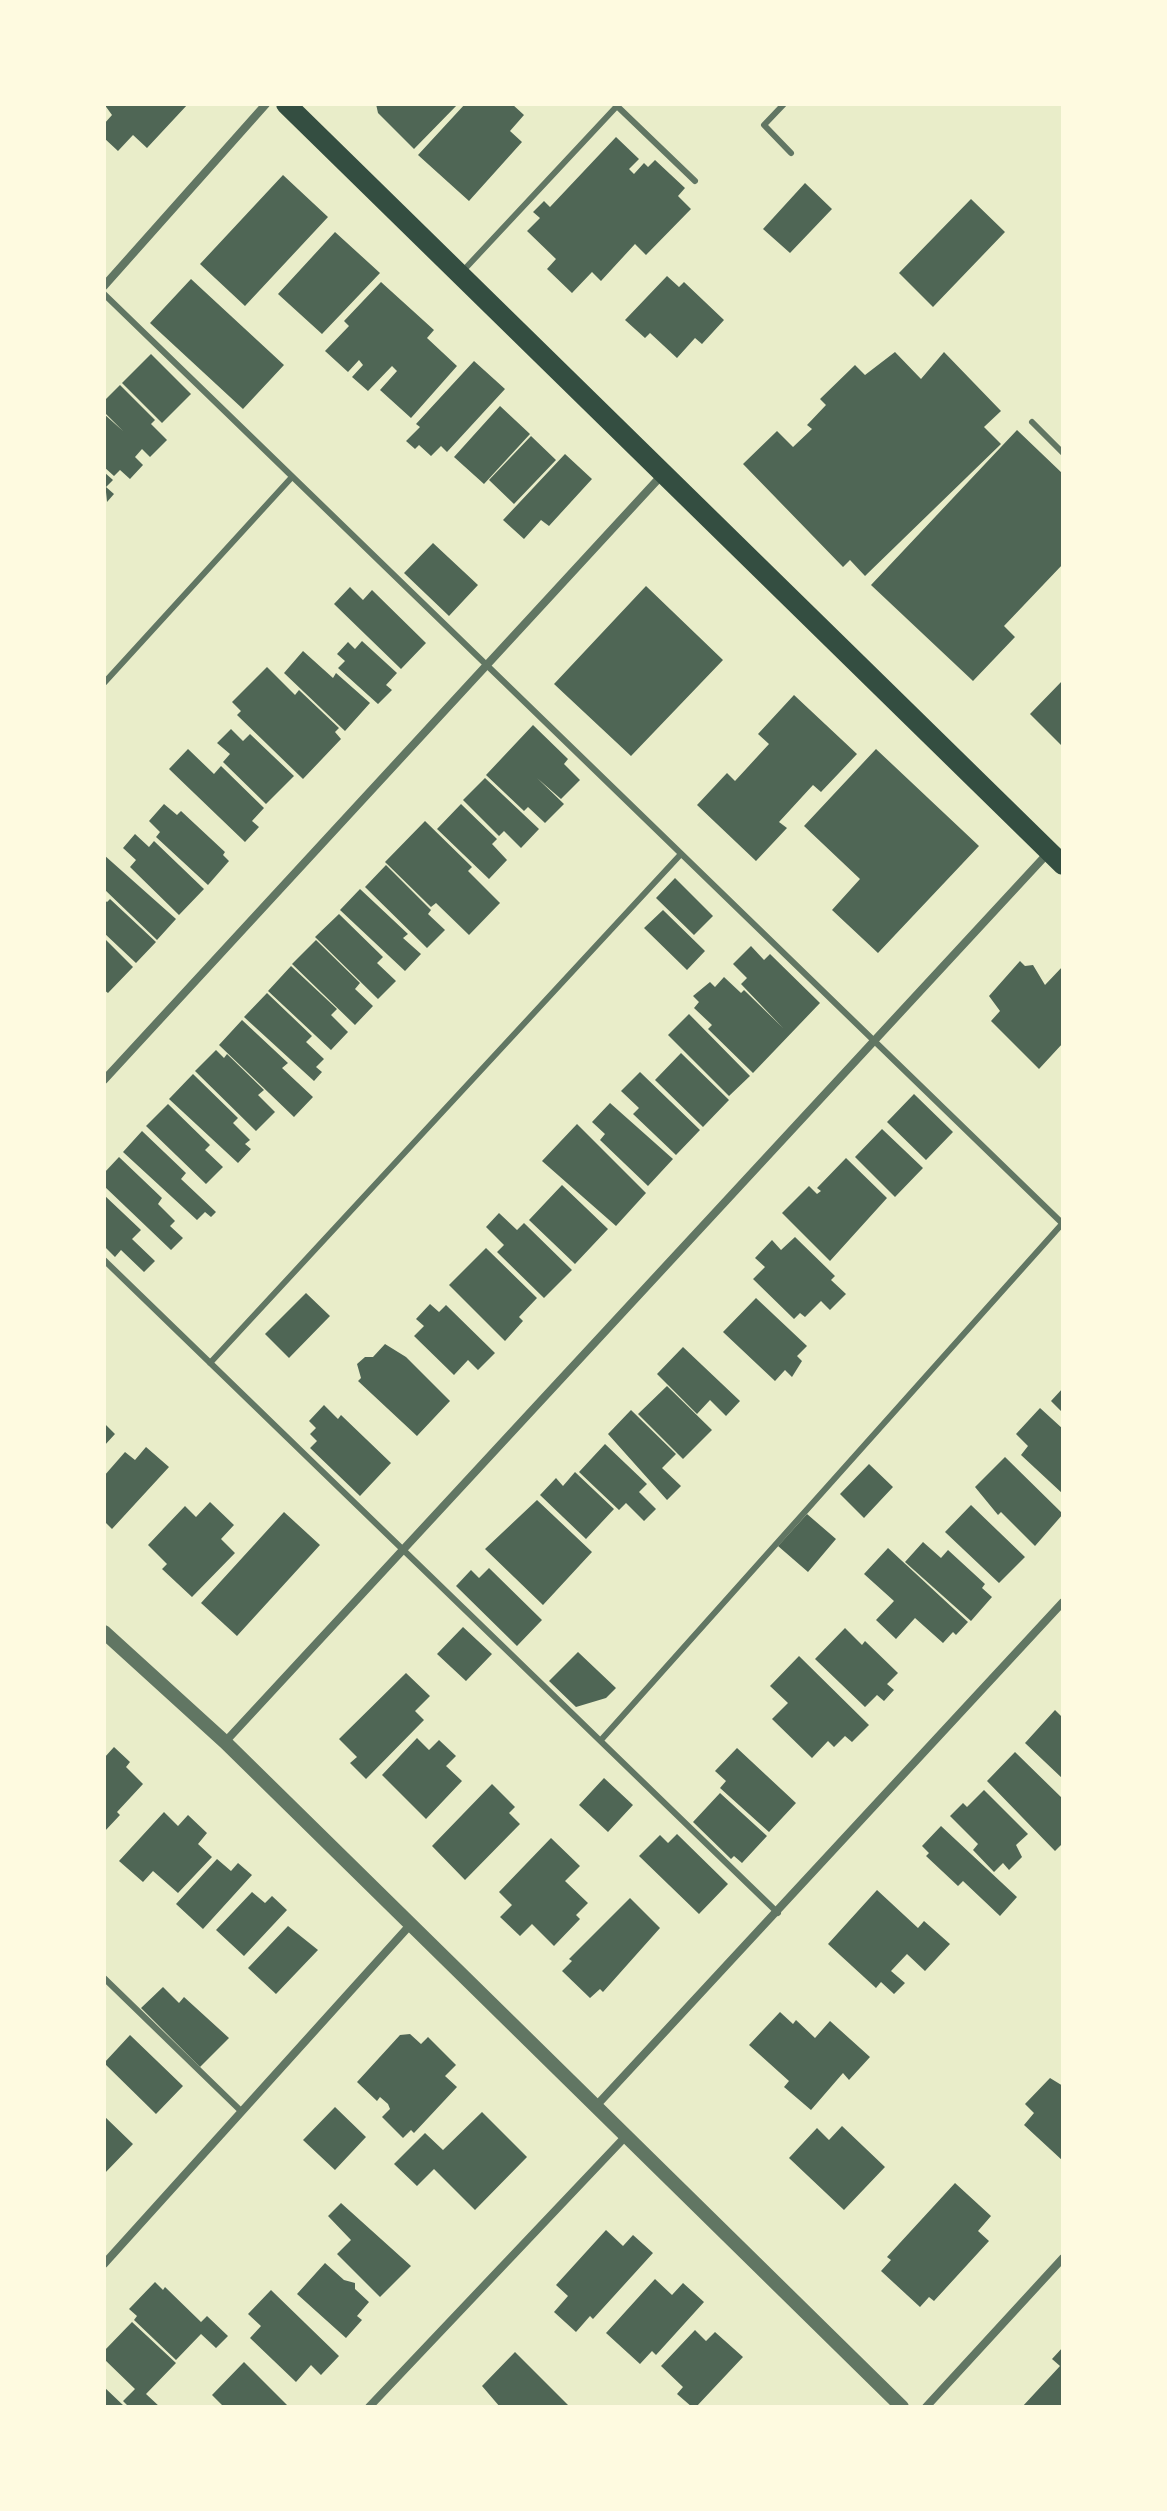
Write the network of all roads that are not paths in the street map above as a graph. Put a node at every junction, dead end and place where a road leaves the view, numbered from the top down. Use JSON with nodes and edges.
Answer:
{"nodes":[{"id":1,"x":266,"y":104,"type":"edge"},
{"id":2,"x":286,"y":104,"type":"edge"},
{"id":3,"x":784,"y":104,"type":"edge"},
{"id":4,"x":791,"y":153,"type":"dead end"},
{"id":5,"x":695,"y":181,"type":"dead end"},
{"id":6,"x":459,"y":275,"type":"junction"},
{"id":7,"x":104,"y":286,"type":"edge"},
{"id":8,"x":104,"y":294,"type":"edge"},
{"id":9,"x":1032,"y":422,"type":"dead end"},
{"id":10,"x":1063,"y":453,"type":"edge"},
{"id":11,"x":662,"y":475,"type":"junction"},
{"id":12,"x":292,"y":477,"type":"junction"},
{"id":13,"x":487,"y":666,"type":"junction"},
{"id":14,"x":104,"y":683,"type":"edge"},
{"id":15,"x":681,"y":854,"type":"junction"},
{"id":16,"x":1056,"y":858,"type":"edge"},
{"id":17,"x":874,"y":1041,"type":"junction"},
{"id":18,"x":104,"y":1080,"type":"edge"},
{"id":19,"x":1063,"y":1224,"type":"edge"},
{"id":20,"x":104,"y":1260,"type":"edge"},
{"id":21,"x":210,"y":1363,"type":"junction"},
{"id":22,"x":405,"y":1550,"type":"junction"},
{"id":23,"x":1063,"y":1602,"type":"edge"},
{"id":24,"x":104,"y":1632,"type":"edge"},
{"id":25,"x":601,"y":1740,"type":"junction"},
{"id":26,"x":225,"y":1742,"type":"junction"},
{"id":27,"x":778,"y":1913,"type":"junction"},
{"id":28,"x":411,"y":1924,"type":"junction"},
{"id":29,"x":104,"y":1978,"type":"edge"},
{"id":30,"x":596,"y":2106,"type":"junction"},
{"id":31,"x":244,"y":2113,"type":"junction"},
{"id":32,"x":626,"y":2136,"type":"junction"},
{"id":33,"x":1063,"y":2258,"type":"edge"},
{"id":34,"x":104,"y":2264,"type":"edge"},
{"id":35,"x":369,"y":2407,"type":"edge"},
{"id":36,"x":902,"y":2407,"type":"edge"},
{"id":37,"x":926,"y":2407,"type":"edge"}],
"edges":[{"from":1,"to":7,"type":"street"},
{"from":2,"to":6,"type":"main road"},
{"from":3,"to":4,"type":"lane"},
{"from":5,"to":6,"type":"lane"},
{"from":6,"to":11,"type":"main road"},
{"from":8,"to":12,"type":"lane"},
{"from":9,"to":10,"type":"lane"},
{"from":11,"to":13,"type":"street"},
{"from":11,"to":16,"type":"main road"},
{"from":12,"to":13,"type":"lane"},
{"from":12,"to":14,"type":"lane"},
{"from":13,"to":15,"type":"lane"},
{"from":13,"to":18,"type":"street"},
{"from":15,"to":17,"type":"lane"},
{"from":15,"to":21,"type":"lane"},
{"from":16,"to":17,"type":"street"},
{"from":17,"to":19,"type":"lane"},
{"from":17,"to":22,"type":"street"},
{"from":19,"to":25,"type":"lane"},
{"from":20,"to":21,"type":"lane"},
{"from":21,"to":22,"type":"lane"},
{"from":22,"to":25,"type":"lane"},
{"from":22,"to":26,"type":"street"},
{"from":23,"to":27,"type":"street"},
{"from":24,"to":26,"type":"street"},
{"from":25,"to":27,"type":"lane"},
{"from":26,"to":28,"type":"street"},
{"from":27,"to":30,"type":"street"},
{"from":28,"to":30,"type":"street"},
{"from":28,"to":31,"type":"street"},
{"from":29,"to":31,"type":"lane"},
{"from":30,"to":32,"type":"street"},
{"from":31,"to":34,"type":"street"},
{"from":32,"to":35,"type":"street"},
{"from":32,"to":36,"type":"street"},
{"from":33,"to":37,"type":"street"}]}
